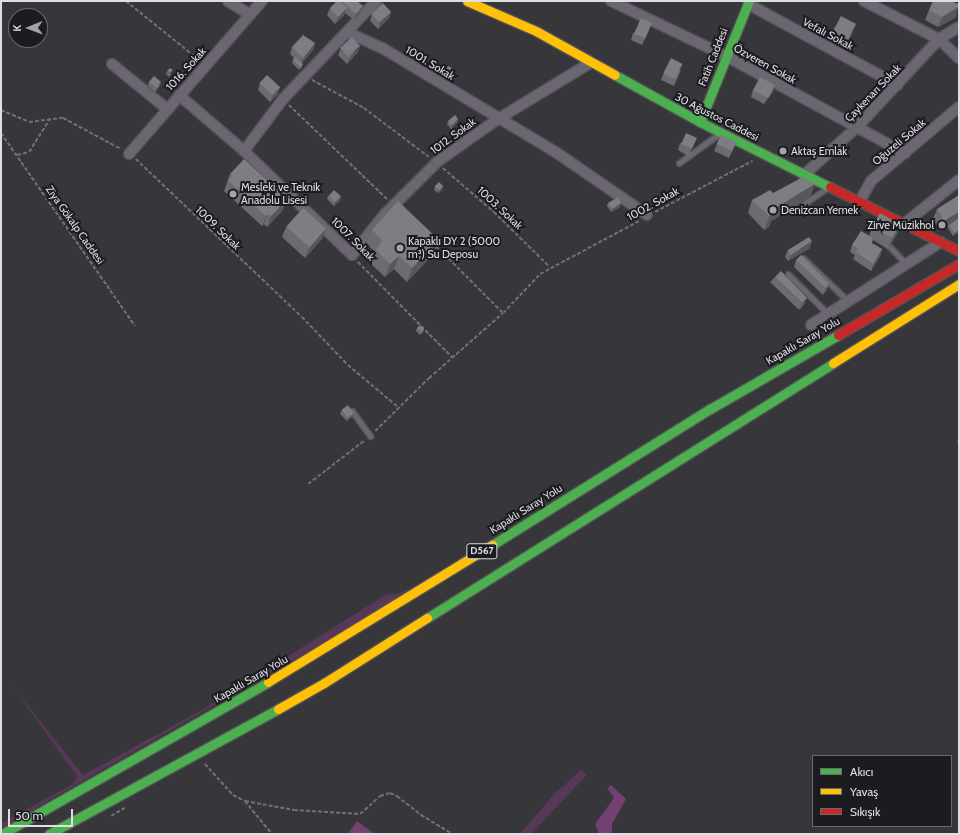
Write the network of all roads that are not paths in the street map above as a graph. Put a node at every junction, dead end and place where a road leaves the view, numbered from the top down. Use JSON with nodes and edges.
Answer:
{"nodes":[{"id":1,"x":228,"y":1,"type":"edge"},
{"id":2,"x":262,"y":1,"type":"edge"},
{"id":3,"x":376,"y":1,"type":"edge"},
{"id":4,"x":468,"y":1,"type":"edge"},
{"id":5,"x":611,"y":1,"type":"edge"},
{"id":6,"x":864,"y":1,"type":"edge"},
{"id":7,"x":749,"y":3,"type":"edge"},
{"id":8,"x":250,"y":15,"type":"junction"},
{"id":9,"x":959,"y":27,"type":"edge"},
{"id":10,"x":347,"y":32,"type":"junction"},
{"id":11,"x":939,"y":38,"type":"junction"},
{"id":12,"x":726,"y":56,"type":"junction"},
{"id":13,"x":959,"y":58,"type":"edge"},
{"id":14,"x":590,"y":63,"type":"junction"},
{"id":15,"x":112,"y":64,"type":"dead end"},
{"id":16,"x":898,"y":85,"type":"junction"},
{"id":17,"x":179,"y":94,"type":"junction"},
{"id":18,"x":959,"y":107,"type":"edge"},
{"id":19,"x":167,"y":109,"type":"junction"},
{"id":20,"x":498,"y":119,"type":"junction"},
{"id":21,"x":700,"y":122,"type":"junction"},
{"id":22,"x":857,"y":127,"type":"junction"},
{"id":23,"x":721,"y":133,"type":"junction"},
{"id":24,"x":244,"y":151,"type":"junction"},
{"id":25,"x":905,"y":153,"type":"junction"},
{"id":26,"x":129,"y":154,"type":"road end"},
{"id":27,"x":680,"y":163,"type":"dead end"},
{"id":28,"x":804,"y":175,"type":"junction"},
{"id":29,"x":959,"y":180,"type":"edge"},
{"id":30,"x":830,"y":187,"type":"junction"},
{"id":31,"x":860,"y":201,"type":"junction"},
{"id":32,"x":805,"y":203,"type":"dead end"},
{"id":33,"x":648,"y":215,"type":"road end"},
{"id":34,"x":904,"y":224,"type":"junction"},
{"id":35,"x":875,"y":238,"type":"dead end"},
{"id":36,"x":941,"y":242,"type":"junction"},
{"id":37,"x":957,"y":248,"type":"edge"},
{"id":38,"x":352,"y":255,"type":"joint"},
{"id":39,"x":803,"y":258,"type":"edge"},
{"id":40,"x":906,"y":264,"type":"junction"},
{"id":41,"x":959,"y":264,"type":"edge"},
{"id":42,"x":788,"y":274,"type":"dead end"},
{"id":43,"x":959,"y":284,"type":"edge"},
{"id":44,"x":848,"y":301,"type":"junction"},
{"id":45,"x":828,"y":314,"type":"junction"},
{"id":46,"x":811,"y":325,"type":"dead end"},
{"id":47,"x":352,"y":411,"type":"edge"},
{"id":48,"x":370,"y":436,"type":"road end"},
{"id":49,"x":2,"y":834,"type":"edge"},
{"id":50,"x":49,"y":834,"type":"edge"}],
"edges":[{"from":1,"to":8,"type":"street"},
{"from":2,"to":8,"type":"street","name":"1016. Sokak"},
{"from":3,"to":10,"type":"street"},
{"from":4,"to":14,"type":"main road","name":"30 Ağustos Caddesi"},
{"from":5,"to":12,"type":"street","name":"Özveren Sokak"},
{"from":6,"to":11,"type":"street"},
{"from":7,"to":12,"type":"main road","name":"Fatih Caddesi"},
{"from":7,"to":16,"type":"street","name":"Vefalı Sokak"},
{"from":8,"to":17,"type":"street","name":"1016. Sokak"},
{"from":9,"to":11,"type":"street","name":"Çaykenarı Sokak"},
{"from":10,"to":20,"type":"street","name":"1001. Sokak"},
{"from":10,"to":24,"type":"street"},
{"from":11,"to":13,"type":"street"},
{"from":11,"to":16,"type":"street","name":"Çaykenarı Sokak"},
{"from":12,"to":21,"type":"main road","name":"Fatih Caddesi"},
{"from":12,"to":22,"type":"street","name":"Özveren Sokak"},
{"from":14,"to":20,"type":"street","name":"1012. Sokak"},
{"from":14,"to":21,"type":"main road","name":"30 Ağustos Caddesi"},
{"from":15,"to":19,"type":"street"},
{"from":16,"to":22,"type":"street","name":"Çaykenarı Sokak"},
{"from":17,"to":19,"type":"street","name":"1016. Sokak"},
{"from":17,"to":24,"type":"street","name":"1007. Sokak"},
{"from":18,"to":25,"type":"street","name":"Oğuzeli Sokak"},
{"from":19,"to":26,"type":"street","name":"1016. Sokak"},
{"from":20,"to":33,"type":"street","name":"1001. Sokak"},
{"from":20,"to":38,"type":"street","name":"1012. Sokak"},
{"from":21,"to":23,"type":"main road","name":"30 Ağustos Caddesi"},
{"from":22,"to":25,"type":"street","name":"Özveren Sokak"},
{"from":22,"to":28,"type":"street","name":"Çaykenarı Sokak"},
{"from":23,"to":27,"type":"lane"},
{"from":23,"to":28,"type":"main road","name":"30 Ağustos Caddesi"},
{"from":24,"to":38,"type":"street","name":"1007. Sokak"},
{"from":25,"to":31,"type":"street","name":"Oğuzeli Sokak"},
{"from":28,"to":30,"type":"main road","name":"30 Ağustos Caddesi"},
{"from":29,"to":34,"type":"street"},
{"from":30,"to":31,"type":"main road","name":"30 Ağustos Caddesi"},
{"from":30,"to":32,"type":"lane"},
{"from":31,"to":34,"type":"main road","name":"30 Ağustos Caddesi"},
{"from":34,"to":36,"type":"main road","name":"30 Ağustos Caddesi"},
{"from":35,"to":40,"type":"lane"},
{"from":36,"to":37,"type":"main road","name":"30 Ağustos Caddesi"},
{"from":36,"to":40,"type":"street"},
{"from":39,"to":44,"type":"lane"},
{"from":40,"to":44,"type":"street"},
{"from":41,"to":49,"type":"main road","name":"Kapaklı Saray Yolu","number":"D567"},
{"from":42,"to":45,"type":"lane"},
{"from":43,"to":50,"type":"main road","number":"D567"},
{"from":44,"to":45,"type":"street"},
{"from":45,"to":46,"type":"street"},
{"from":47,"to":48,"type":"lane"}]}
